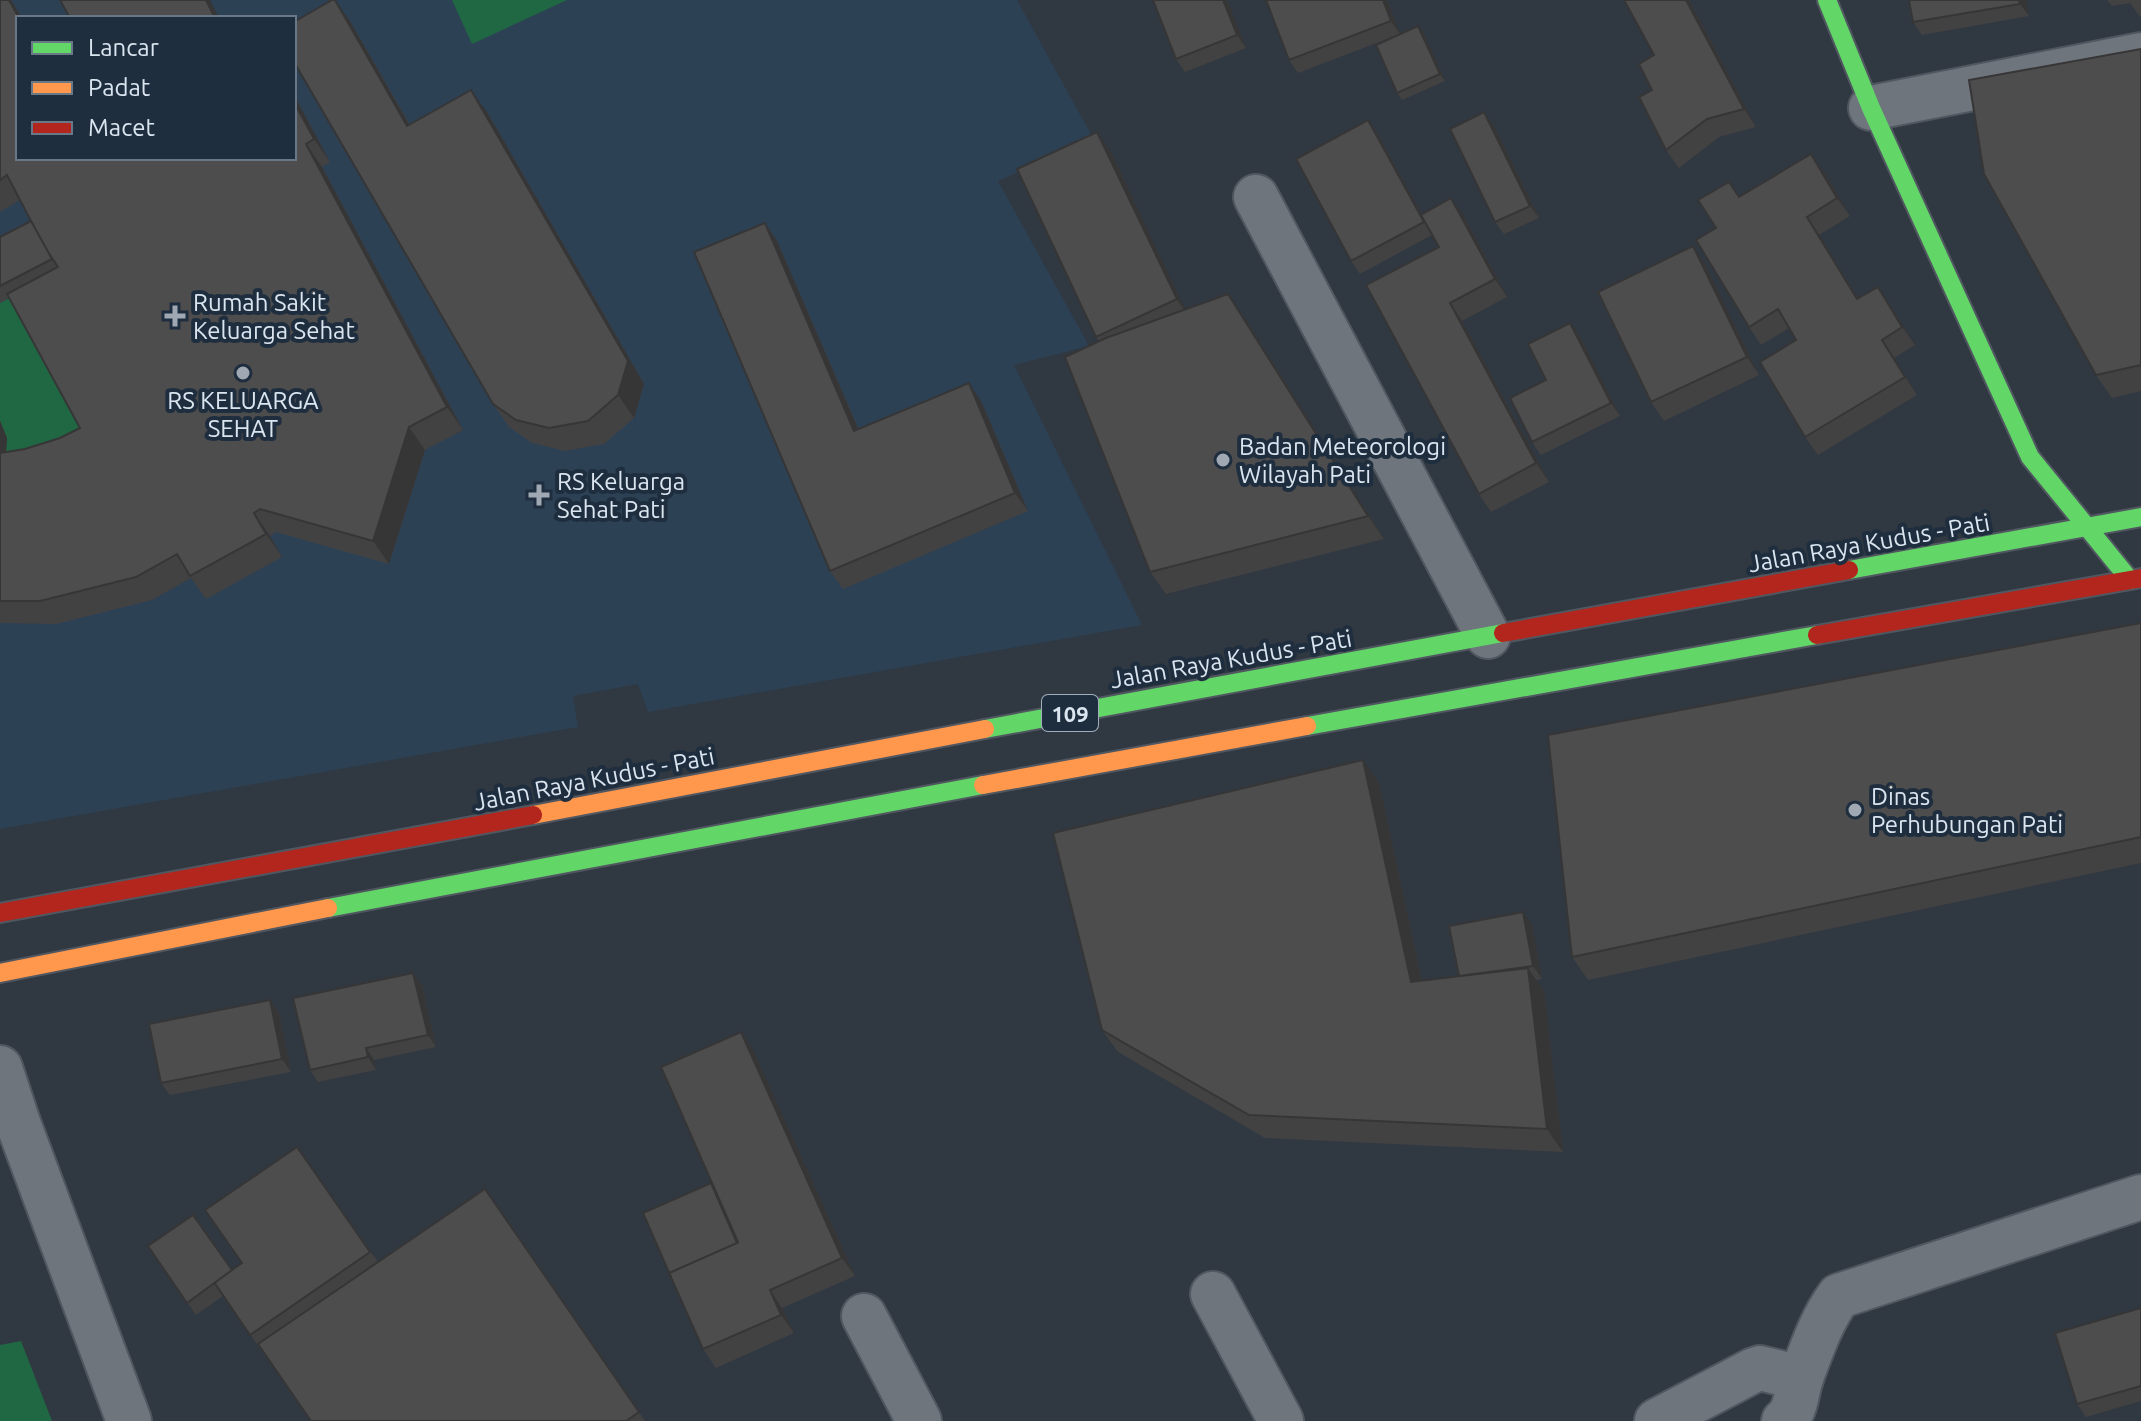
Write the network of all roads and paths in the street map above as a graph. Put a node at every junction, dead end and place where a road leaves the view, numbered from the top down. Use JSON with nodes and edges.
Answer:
{"nodes":[{"id":1,"x":1827,"y":0,"type":"edge"},
{"id":2,"x":2141,"y":55,"type":"edge"},
{"id":3,"x":1871,"y":108,"type":"junction"},
{"id":4,"x":1256,"y":197,"type":"dead end"},
{"id":5,"x":2141,"y":517,"type":"edge"},
{"id":6,"x":2087,"y":527,"type":"junction"},
{"id":7,"x":2137,"y":586,"type":"edge"},
{"id":8,"x":1488,"y":636,"type":"junction"},
{"id":9,"x":0,"y":913,"type":"edge"},
{"id":10,"x":0,"y":973,"type":"edge"},
{"id":11,"x":0,"y":1068,"type":"edge"},
{"id":12,"x":2141,"y":1197,"type":"edge"},
{"id":13,"x":1213,"y":1294,"type":"dead end"},
{"id":14,"x":864,"y":1316,"type":"dead end"},
{"id":15,"x":1801,"y":1378,"type":"junction"},
{"id":16,"x":129,"y":1421,"type":"edge"},
{"id":17,"x":919,"y":1421,"type":"edge"},
{"id":18,"x":1281,"y":1421,"type":"edge"},
{"id":19,"x":1657,"y":1421,"type":"edge"},
{"id":20,"x":1784,"y":1421,"type":"edge"}],
"edges":[{"from":1,"to":3,"type":"main road"},
{"from":2,"to":3,"type":"street"},
{"from":3,"to":6,"type":"main road"},
{"from":4,"to":8,"type":"street"},
{"from":5,"to":6,"type":"main road","name":"Jalan Raya Kudus - Pati","number":"109"},
{"from":6,"to":7,"type":"main road"},
{"from":6,"to":8,"type":"main road","name":"Jalan Raya Kudus - Pati","number":"109"},
{"from":7,"to":10,"type":"main road","number":"109"},
{"from":8,"to":9,"type":"main road","name":"Jalan Raya Kudus - Pati","number":"109"},
{"from":11,"to":16,"type":"street"},
{"from":12,"to":15,"type":"street"},
{"from":13,"to":18,"type":"street"},
{"from":14,"to":17,"type":"street"},
{"from":15,"to":19,"type":"street"},
{"from":15,"to":20,"type":"street"}]}
